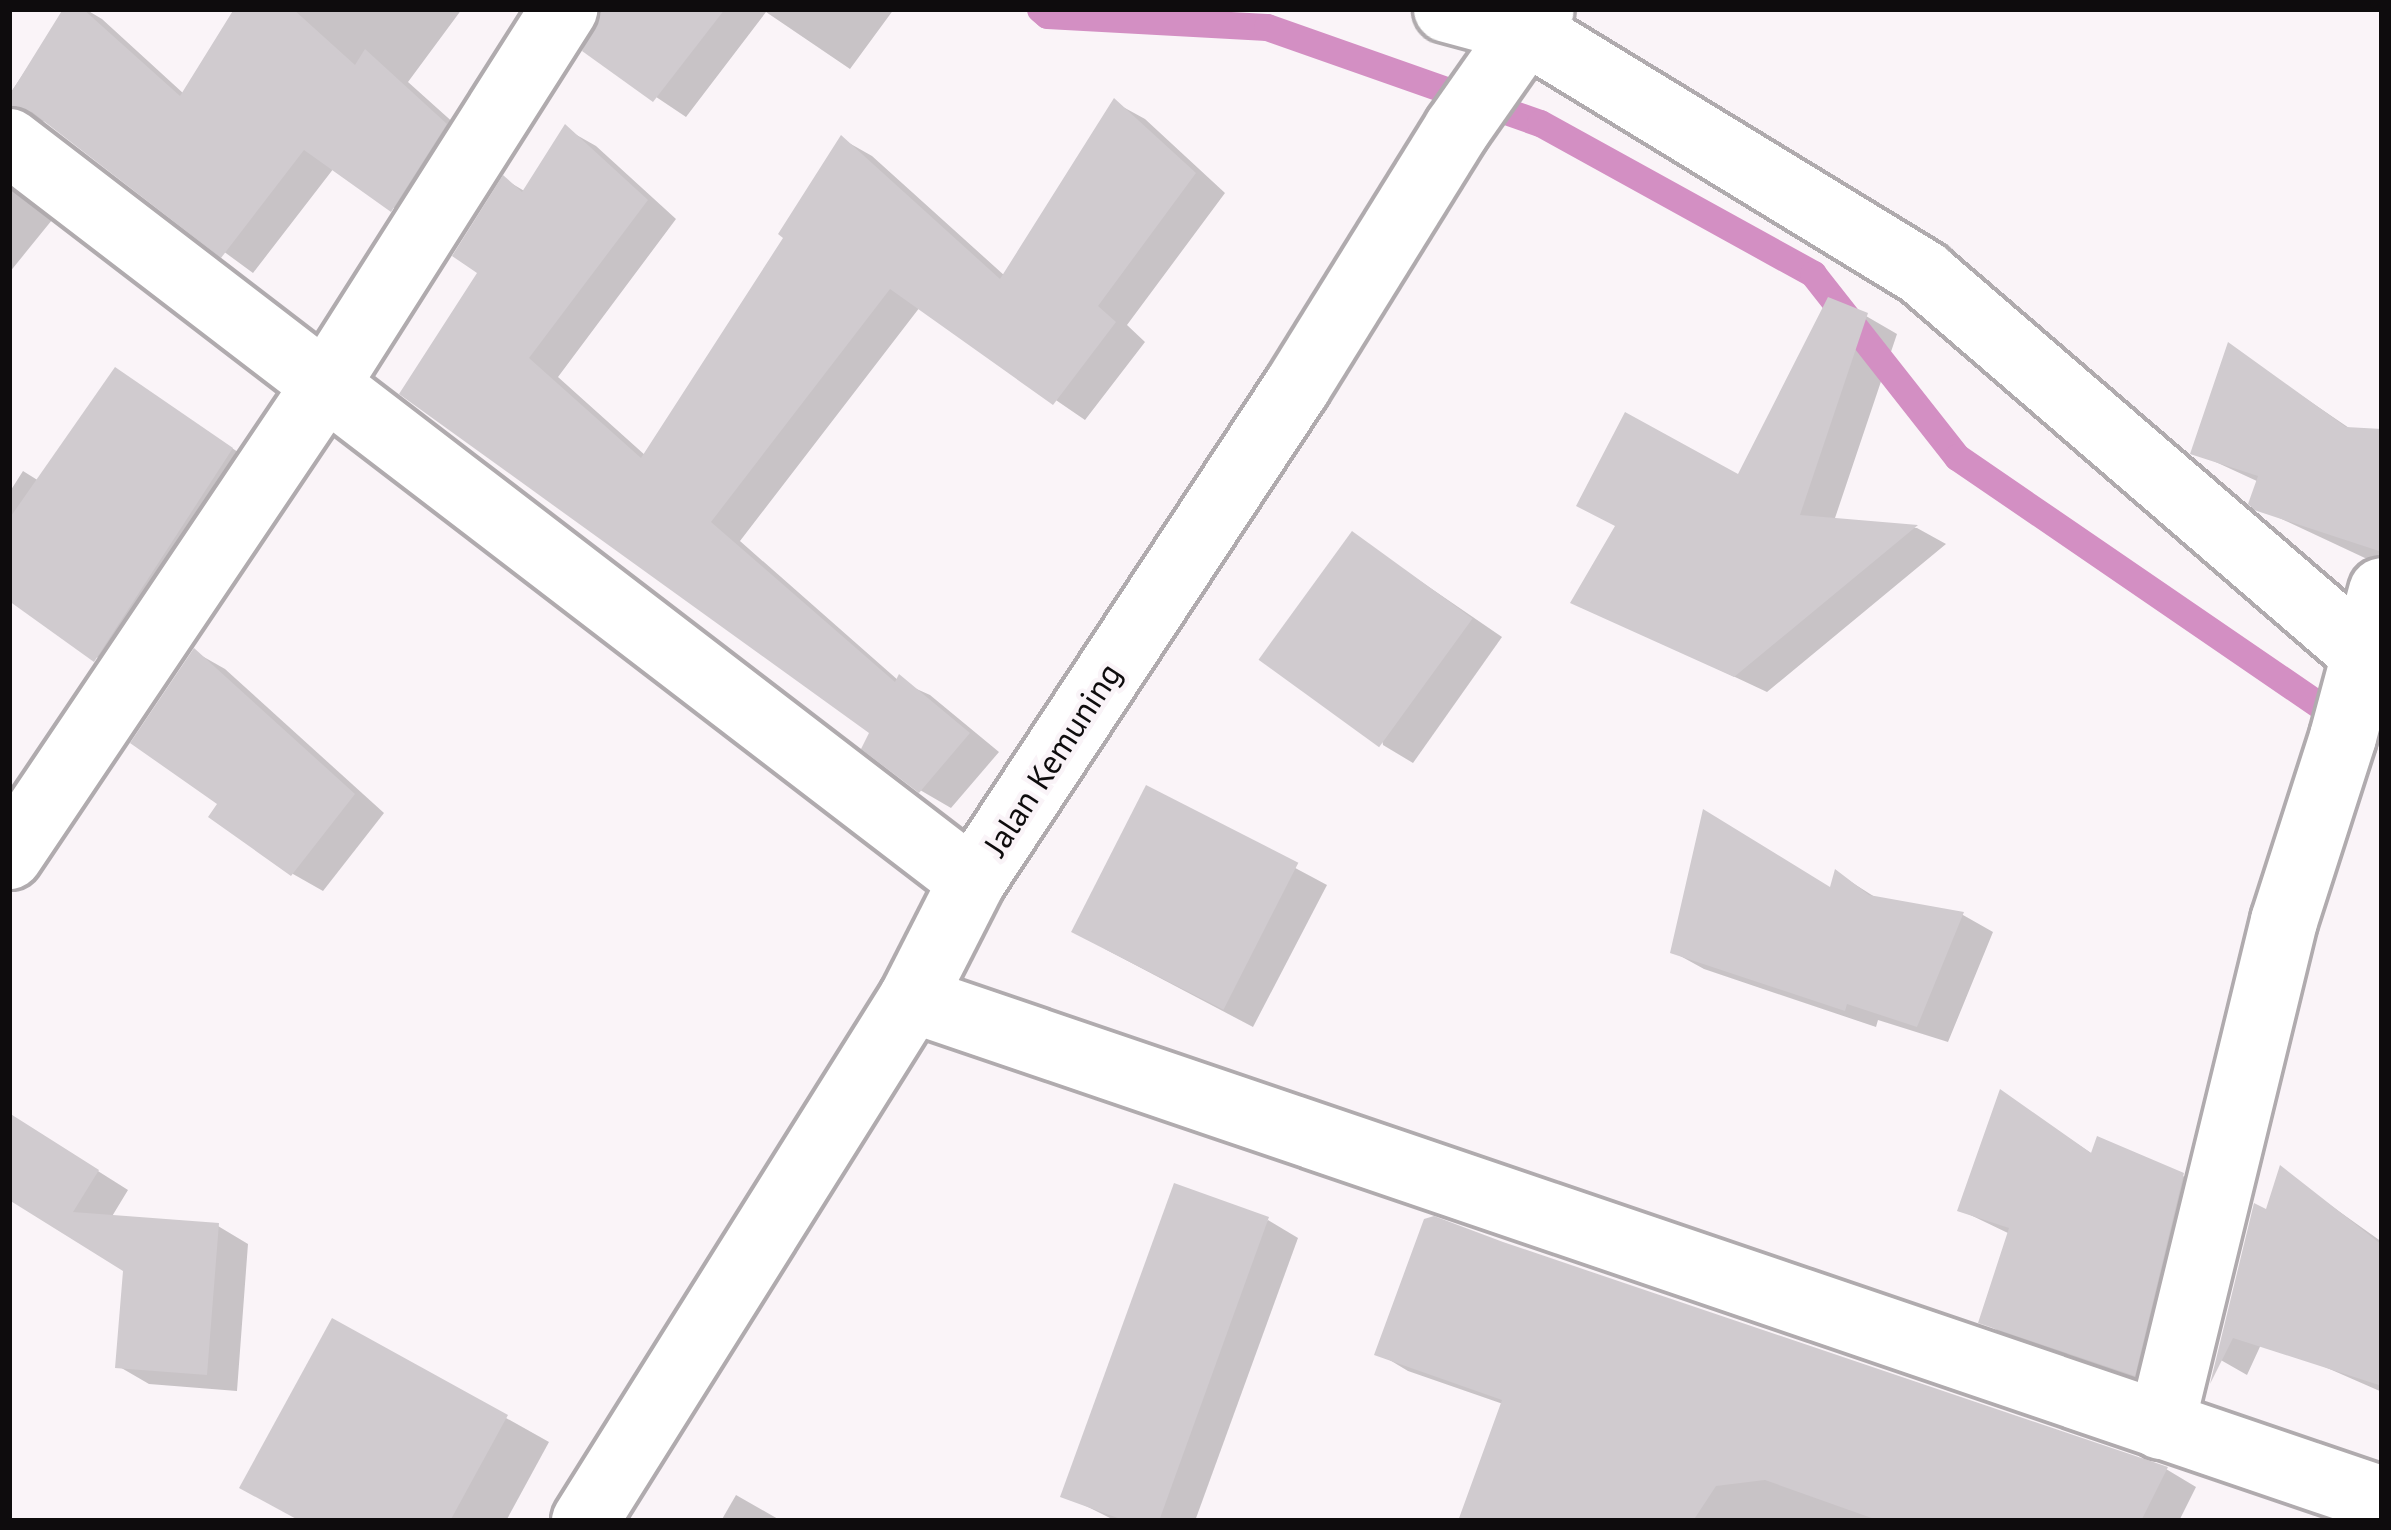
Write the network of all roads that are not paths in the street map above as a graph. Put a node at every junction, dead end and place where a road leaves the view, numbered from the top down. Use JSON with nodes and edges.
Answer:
{"nodes":[{"id":1,"x":564,"y":9,"type":"edge"},
{"id":2,"x":1447,"y":9,"type":"edge"},
{"id":3,"x":1528,"y":26,"type":"edge"},
{"id":4,"x":9,"y":142,"type":"edge"},
{"id":5,"x":327,"y":383,"type":"junction"},
{"id":6,"x":2368,"y":636,"type":"edge"},
{"id":7,"x":9,"y":856,"type":"edge"},
{"id":8,"x":971,"y":880,"type":"junction"},
{"id":9,"x":912,"y":999,"type":"junction"},
{"id":10,"x":2161,"y":1426,"type":"junction"},
{"id":11,"x":2382,"y":1500,"type":"edge"},
{"id":12,"x":585,"y":1521,"type":"edge"}],
"edges":[{"from":1,"to":5,"type":"street"},
{"from":2,"to":3,"type":"street"},
{"from":3,"to":6,"type":"street"},
{"from":3,"to":8,"type":"street","name":"Jalan Kemuning"},
{"from":4,"to":5,"type":"street"},
{"from":5,"to":7,"type":"street"},
{"from":5,"to":8,"type":"street"},
{"from":6,"to":10,"type":"street"},
{"from":8,"to":9,"type":"street","name":"Jalan Kemuning"},
{"from":9,"to":10,"type":"street"},
{"from":9,"to":12,"type":"street","name":"Jalan Kemuning"},
{"from":10,"to":11,"type":"street"}]}
